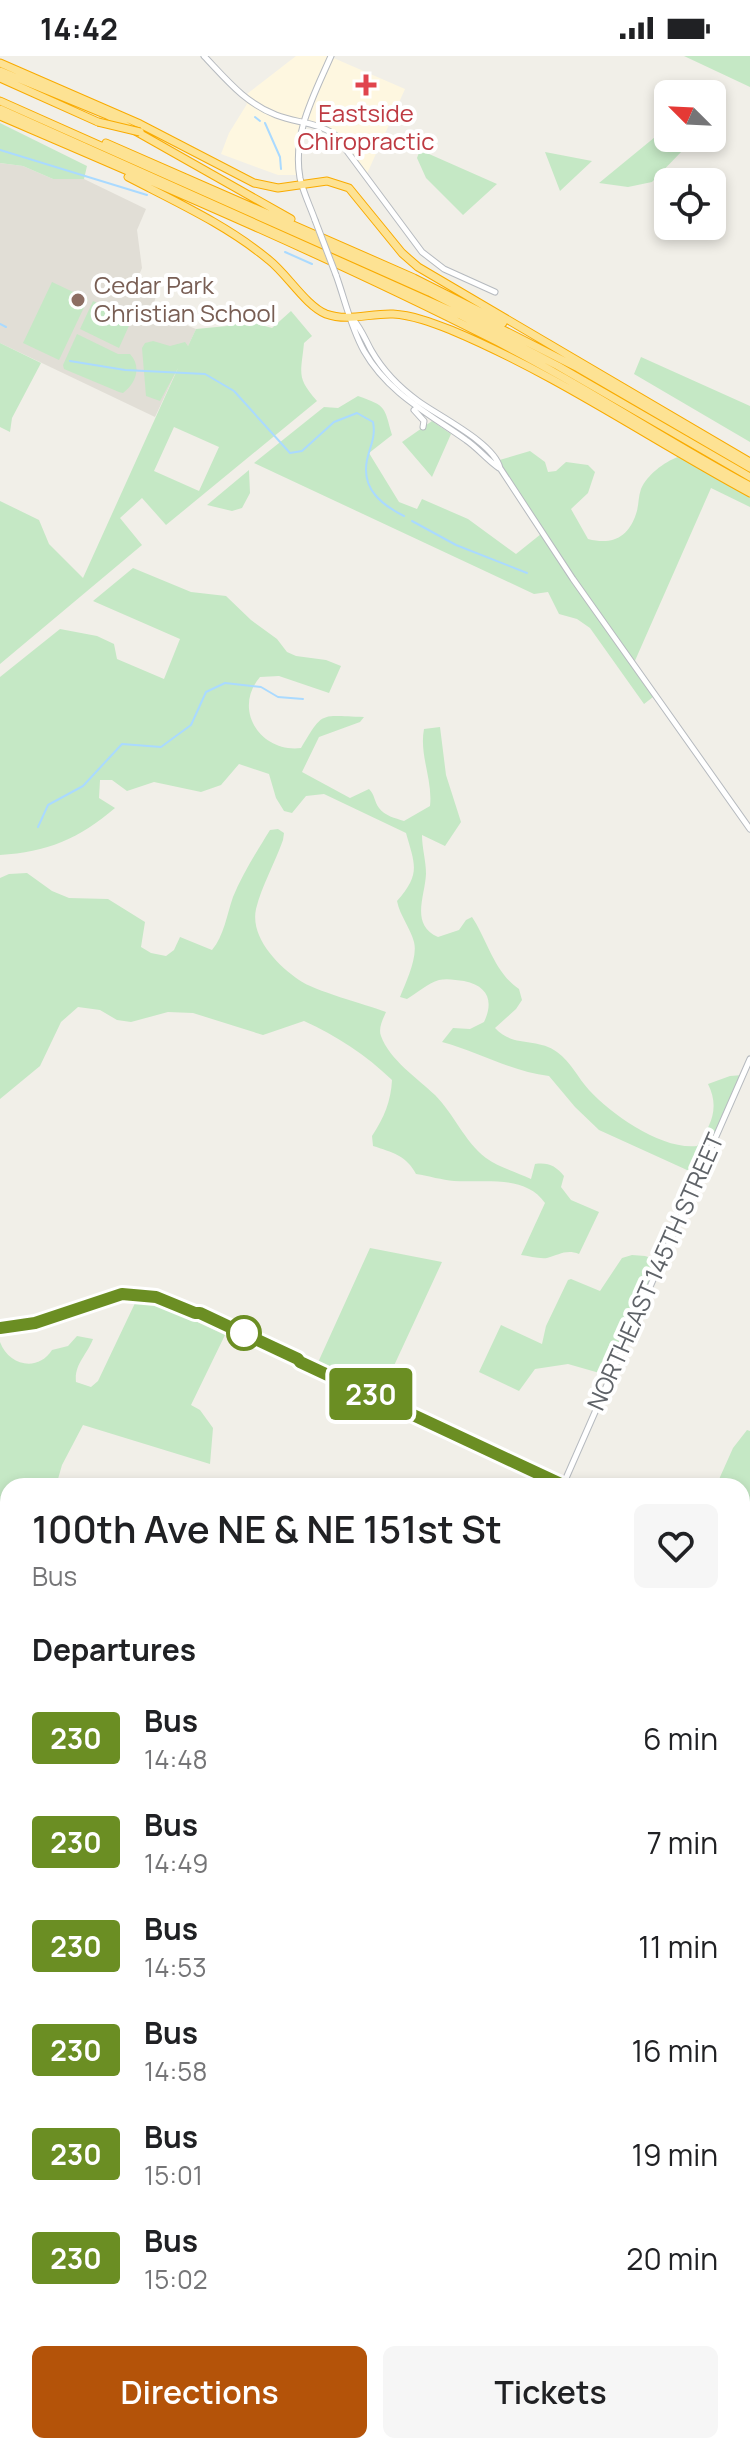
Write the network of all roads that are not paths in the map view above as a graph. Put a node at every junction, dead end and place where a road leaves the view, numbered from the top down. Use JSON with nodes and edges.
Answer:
{"nodes":[{"id":1,"x":204,"y":56,"type":"edge"},
{"id":2,"x":331,"y":56,"type":"edge"},
{"id":3,"x":0,"y":63,"type":"edge"},
{"id":4,"x":0,"y":71,"type":"edge"},
{"id":5,"x":0,"y":78,"type":"edge"},
{"id":6,"x":0,"y":99,"type":"edge"},
{"id":7,"x":0,"y":109,"type":"edge"},
{"id":8,"x":0,"y":116,"type":"edge"},
{"id":9,"x":302,"y":123,"type":"junction"},
{"id":10,"x":176,"y":144,"type":"junction"},
{"id":11,"x":73,"y":147,"type":"junction"},
{"id":12,"x":302,"y":183,"type":"junction"},
{"id":13,"x":350,"y":249,"type":"junction"},
{"id":14,"x":495,"y":292,"type":"dead end"},
{"id":15,"x":352,"y":318,"type":"junction"},
{"id":16,"x":565,"y":354,"type":"junction"},
{"id":17,"x":577,"y":385,"type":"junction"},
{"id":18,"x":591,"y":385,"type":"junction"},
{"id":19,"x":406,"y":400,"type":"junction"},
{"id":20,"x":444,"y":419,"type":"junction"},
{"id":21,"x":423,"y":427,"type":"dead end"},
{"id":22,"x":462,"y":437,"type":"junction"},
{"id":23,"x":750,"y":465,"type":"edge"},
{"id":24,"x":500,"y":468,"type":"junction"},
{"id":25,"x":750,"y":477,"type":"edge"},
{"id":26,"x":750,"y":486,"type":"edge"},
{"id":27,"x":750,"y":493,"type":"edge"},
{"id":28,"x":750,"y":829,"type":"edge"},
{"id":29,"x":750,"y":1059,"type":"edge"},
{"id":30,"x":0,"y":1328,"type":"edge"},
{"id":31,"x":547,"y":1478,"type":"edge"},
{"id":32,"x":567,"y":1478,"type":"edge"}],
"edges":[{"from":1,"to":9,"type":"main road"},
{"from":2,"to":9,"type":"main road"},
{"from":3,"to":10,"type":"highway"},
{"from":4,"to":13,"type":"highway"},
{"from":5,"to":10,"type":"highway","bridge":true},
{"from":6,"to":13,"type":"highway"},
{"from":6,"to":23,"type":"highway"},
{"from":7,"to":18,"type":"highway"},
{"from":8,"to":11,"type":"highway"},
{"from":9,"to":12,"type":"main road"},
{"from":9,"to":14,"type":"main road"},
{"from":10,"to":12,"type":"highway"},
{"from":11,"to":15,"type":"highway"},
{"from":11,"to":17,"type":"highway"},
{"from":12,"to":15,"type":"main road","bridge":true},
{"from":12,"to":16,"type":"highway"},
{"from":13,"to":16,"type":"highway"},
{"from":15,"to":19,"type":"main road"},
{"from":15,"to":20,"type":"main road"},
{"from":15,"to":27,"type":"highway"},
{"from":16,"to":23,"type":"highway"},
{"from":17,"to":18,"type":"highway"},
{"from":17,"to":26,"type":"highway"},
{"from":18,"to":25,"type":"highway"},
{"from":19,"to":20,"type":"main road"},
{"from":19,"to":21,"type":"main road"},
{"from":19,"to":22,"type":"main road"},
{"from":20,"to":22,"type":"main road"},
{"from":20,"to":24,"type":"main road"},
{"from":22,"to":24,"type":"main road"},
{"from":24,"to":28,"type":"main road"},
{"from":29,"to":32,"type":"main road","name":"NORTHEAST 145TH STREET"},
{"from":30,"to":31,"type":"main road"}]}
